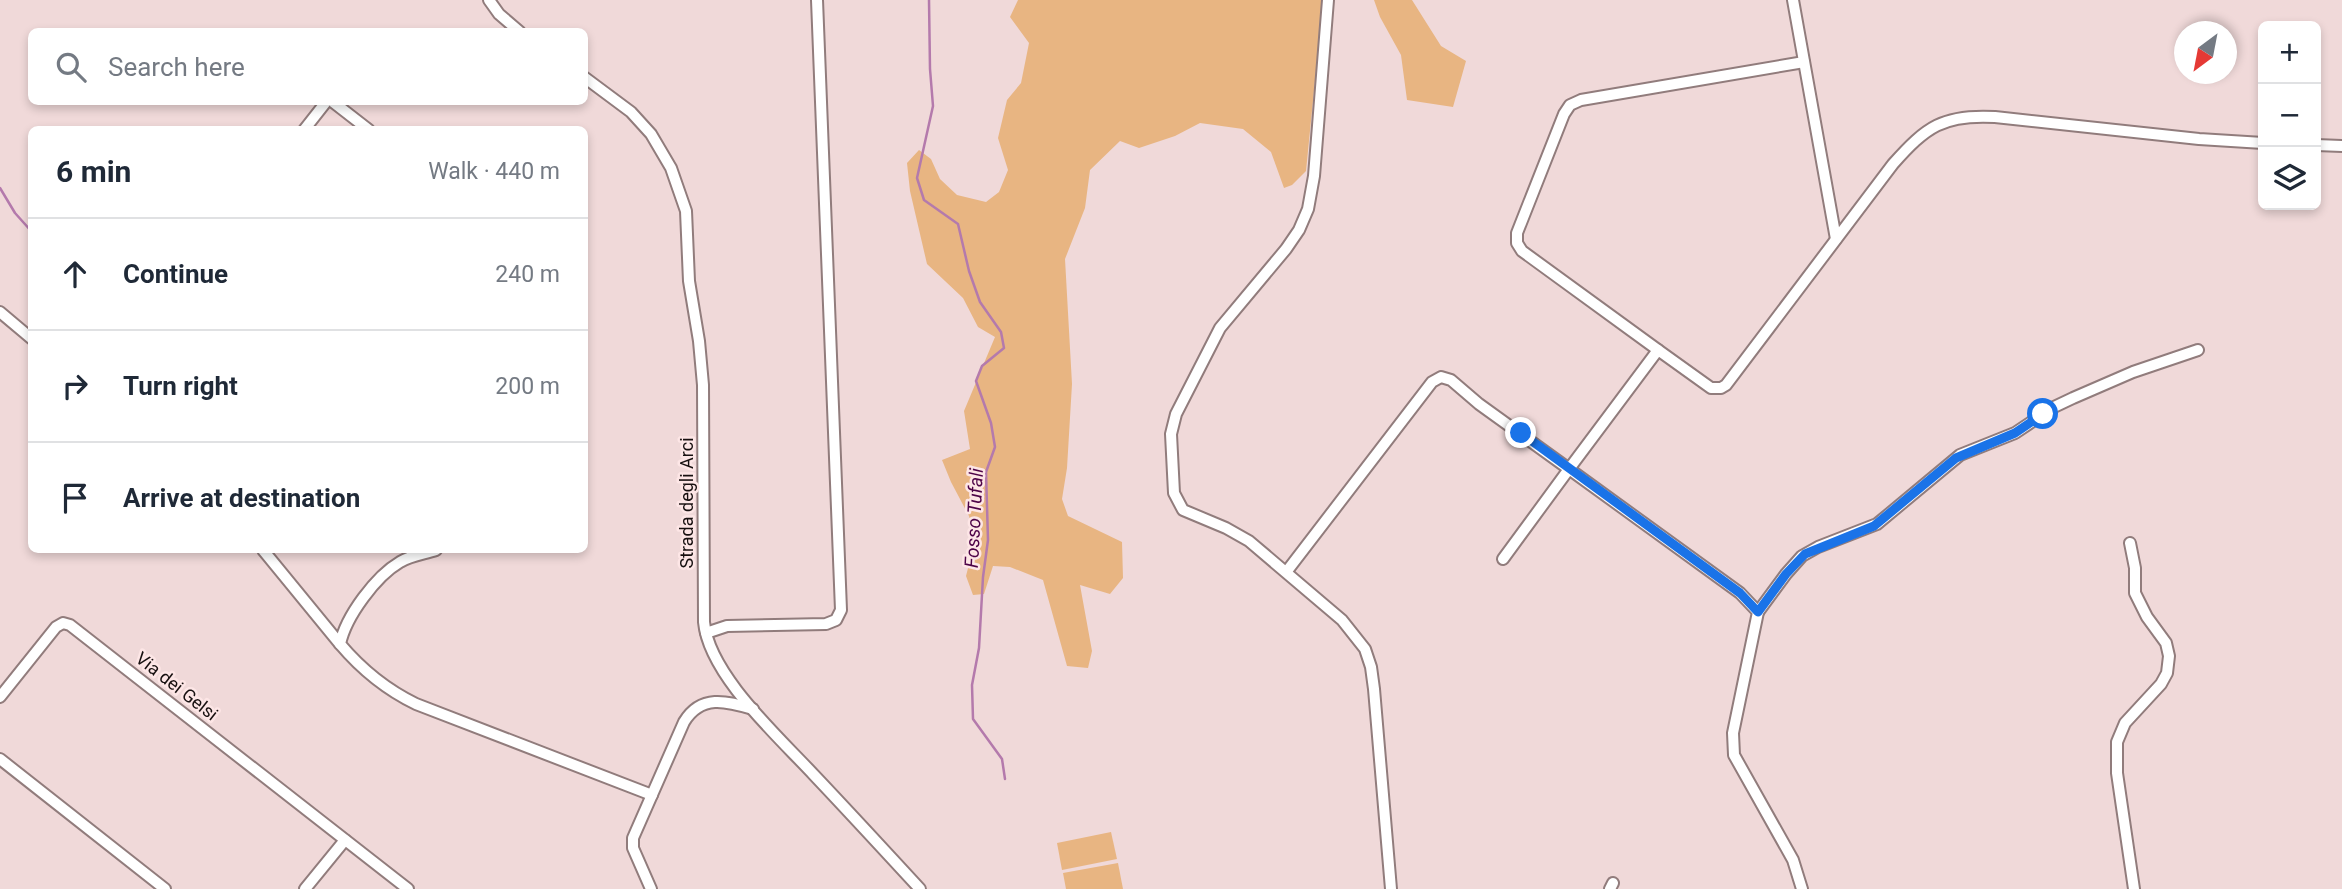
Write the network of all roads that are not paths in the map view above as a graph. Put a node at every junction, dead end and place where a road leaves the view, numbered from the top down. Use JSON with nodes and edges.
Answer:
{"nodes":[{"id":1,"x":489,"y":0,"type":"edge"},
{"id":2,"x":817,"y":0,"type":"edge"},
{"id":3,"x":1328,"y":0,"type":"edge"},
{"id":4,"x":1793,"y":0,"type":"edge"},
{"id":5,"x":515,"y":28,"type":"edge"},
{"id":6,"x":1804,"y":62,"type":"junction"},
{"id":7,"x":588,"y":80,"type":"edge"},
{"id":8,"x":324,"y":105,"type":"edge"},
{"id":9,"x":337,"y":105,"type":"edge"},
{"id":10,"x":307,"y":126,"type":"edge"},
{"id":11,"x":364,"y":126,"type":"edge"},
{"id":12,"x":2258,"y":143,"type":"edge"},
{"id":13,"x":2321,"y":145,"type":"edge"},
{"id":14,"x":2342,"y":146,"type":"edge"},
{"id":15,"x":1836,"y":239,"type":"junction"},
{"id":16,"x":0,"y":312,"type":"edge"},
{"id":17,"x":28,"y":336,"type":"edge"},
{"id":18,"x":1658,"y":350,"type":"junction"},
{"id":19,"x":2198,"y":351,"type":"dead end"},
{"id":20,"x":1569,"y":469,"type":"junction"},
{"id":21,"x":2130,"y":542,"type":"dead end"},
{"id":22,"x":264,"y":553,"type":"edge"},
{"id":23,"x":426,"y":553,"type":"edge"},
{"id":24,"x":1503,"y":559,"type":"dead end"},
{"id":25,"x":1287,"y":572,"type":"junction"},
{"id":26,"x":1758,"y":612,"type":"junction"},
{"id":27,"x":706,"y":633,"type":"junction"},
{"id":28,"x":340,"y":644,"type":"junction"},
{"id":29,"x":0,"y":697,"type":"edge"},
{"id":30,"x":753,"y":709,"type":"junction"},
{"id":31,"x":0,"y":759,"type":"edge"},
{"id":32,"x":652,"y":794,"type":"junction"},
{"id":33,"x":345,"y":840,"type":"junction"},
{"id":34,"x":165,"y":889,"type":"edge"},
{"id":35,"x":305,"y":889,"type":"edge"},
{"id":36,"x":408,"y":889,"type":"edge"},
{"id":37,"x":651,"y":889,"type":"edge"},
{"id":38,"x":919,"y":889,"type":"edge"},
{"id":39,"x":1391,"y":889,"type":"edge"},
{"id":40,"x":1802,"y":889,"type":"edge"},
{"id":41,"x":2134,"y":889,"type":"edge"}],
"edges":[{"from":1,"to":5,"type":"street"},
{"from":2,"to":27,"type":"street"},
{"from":3,"to":25,"type":"street"},
{"from":4,"to":6,"type":"street"},
{"from":6,"to":15,"type":"street"},
{"from":6,"to":18,"type":"street"},
{"from":7,"to":27,"type":"street","name":"Strada degli Arci"},
{"from":8,"to":10,"type":"street"},
{"from":9,"to":11,"type":"street"},
{"from":12,"to":15,"type":"street"},
{"from":13,"to":14,"type":"street"},
{"from":15,"to":18,"type":"street"},
{"from":16,"to":17,"type":"street"},
{"from":18,"to":20,"type":"street"},
{"from":19,"to":26,"type":"street"},
{"from":20,"to":24,"type":"street"},
{"from":20,"to":25,"type":"street"},
{"from":20,"to":26,"type":"street"},
{"from":21,"to":41,"type":"street"},
{"from":22,"to":28,"type":"street"},
{"from":23,"to":28,"type":"street"},
{"from":25,"to":39,"type":"street"},
{"from":26,"to":40,"type":"street"},
{"from":27,"to":30,"type":"street","name":"Strada degli Arci"},
{"from":28,"to":32,"type":"street"},
{"from":29,"to":33,"type":"street","name":"Via dei Gelsi"},
{"from":30,"to":32,"type":"street"},
{"from":30,"to":38,"type":"street","name":"Strada degli Arci"},
{"from":31,"to":34,"type":"street"},
{"from":32,"to":37,"type":"street"},
{"from":33,"to":35,"type":"street"},
{"from":33,"to":36,"type":"street","name":"Via dei Gelsi"}]}
